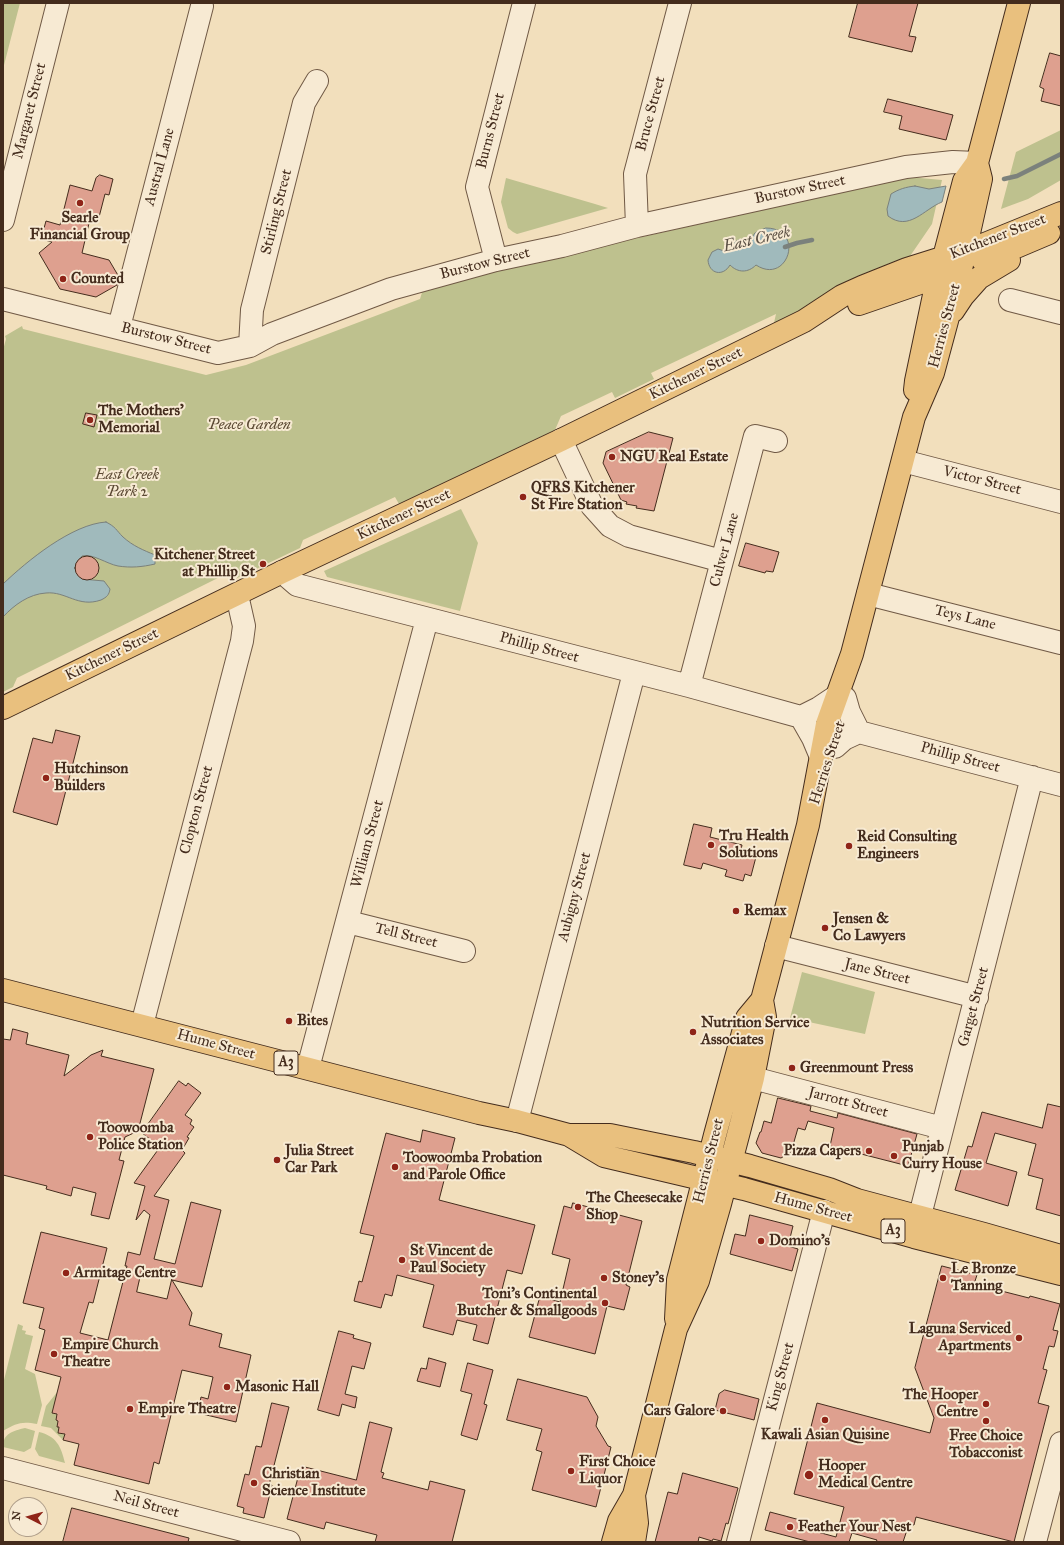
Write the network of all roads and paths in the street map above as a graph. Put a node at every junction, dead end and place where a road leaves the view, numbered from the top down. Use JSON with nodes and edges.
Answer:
{"nodes":[{"id":1,"x":58,"y":3,"type":"edge"},
{"id":2,"x":524,"y":3,"type":"edge"},
{"id":3,"x":680,"y":3,"type":"edge"},
{"id":4,"x":1019,"y":3,"type":"edge"},
{"id":5,"x":202,"y":6,"type":"dead end"},
{"id":6,"x":317,"y":81,"type":"dead end"},
{"id":7,"x":977,"y":163,"type":"junction"},
{"id":8,"x":3,"y":220,"type":"edge"},
{"id":9,"x":1060,"y":224,"type":"edge"},
{"id":10,"x":637,"y":226,"type":"junction"},
{"id":11,"x":496,"y":260,"type":"junction"},
{"id":12,"x":952,"y":264,"type":"junction"},
{"id":13,"x":3,"y":299,"type":"edge"},
{"id":14,"x":1010,"y":300,"type":"dead end"},
{"id":15,"x":1061,"y":313,"type":"edge"},
{"id":16,"x":119,"y":327,"type":"junction"},
{"id":17,"x":944,"y":329,"type":"junction"},
{"id":18,"x":250,"y":346,"type":"junction"},
{"id":19,"x":914,"y":417,"type":"junction"},
{"id":20,"x":561,"y":440,"type":"junction"},
{"id":21,"x":776,"y":441,"type":"dead end"},
{"id":22,"x":903,"y":461,"type":"junction"},
{"id":23,"x":1061,"y":502,"type":"edge"},
{"id":24,"x":722,"y":561,"type":"junction"},
{"id":25,"x":282,"y":572,"type":"junction"},
{"id":26,"x":868,"y":594,"type":"junction"},
{"id":27,"x":237,"y":595,"type":"junction"},
{"id":28,"x":427,"y":619,"type":"junction"},
{"id":29,"x":1061,"y":643,"type":"edge"},
{"id":30,"x":634,"y":673,"type":"junction"},
{"id":31,"x":689,"y":686,"type":"junction"},
{"id":32,"x":841,"y":697,"type":"junction"},
{"id":33,"x":3,"y":708,"type":"edge"},
{"id":34,"x":801,"y":717,"type":"junction"},
{"id":35,"x":859,"y":732,"type":"junction"},
{"id":36,"x":828,"y":752,"type":"junction"},
{"id":37,"x":1032,"y":777,"type":"junction"},
{"id":38,"x":1061,"y":785,"type":"edge"},
{"id":39,"x":348,"y":922,"type":"junction"},
{"id":40,"x":776,"y":946,"type":"junction"},
{"id":41,"x":464,"y":951,"type":"dead end"},
{"id":42,"x":3,"y":990,"type":"edge"},
{"id":43,"x":977,"y":997,"type":"junction"},
{"id":44,"x":762,"y":1000,"type":"junction"},
{"id":45,"x":142,"y":1025,"type":"junction"},
{"id":46,"x":308,"y":1068,"type":"junction"},
{"id":47,"x":753,"y":1078,"type":"junction"},
{"id":48,"x":517,"y":1121,"type":"junction"},
{"id":49,"x":942,"y":1128,"type":"junction"},
{"id":50,"x":569,"y":1135,"type":"junction"},
{"id":51,"x":710,"y":1156,"type":"junction"},
{"id":52,"x":731,"y":1161,"type":"junction"},
{"id":53,"x":704,"y":1180,"type":"junction"},
{"id":54,"x":725,"y":1185,"type":"junction"},
{"id":55,"x":824,"y":1212,"type":"junction"},
{"id":56,"x":920,"y":1216,"type":"junction"},
{"id":57,"x":914,"y":1236,"type":"junction"},
{"id":58,"x":1061,"y":1256,"type":"edge"},
{"id":59,"x":1061,"y":1274,"type":"edge"},
{"id":60,"x":676,"y":1328,"type":"junction"},
{"id":61,"x":1061,"y":1443,"type":"edge"},
{"id":62,"x":3,"y":1468,"type":"edge"},
{"id":63,"x":634,"y":1495,"type":"junction"},
{"id":64,"x":289,"y":1542,"type":"edge"},
{"id":65,"x":613,"y":1542,"type":"edge"},
{"id":66,"x":634,"y":1542,"type":"edge"},
{"id":67,"x":738,"y":1542,"type":"edge"},
{"id":68,"x":1035,"y":1542,"type":"edge"}],
"edges":[{"from":1,"to":8,"type":"street","name":"Margaret Street"},
{"from":2,"to":11,"type":"street","name":"Burns Street"},
{"from":3,"to":10,"type":"street","name":"Bruce Street"},
{"from":4,"to":7,"type":"main road","name":"Herries Street"},
{"from":5,"to":16,"type":"street","name":"Austral Lane"},
{"from":6,"to":18,"type":"street","name":"Stirling Street"},
{"from":7,"to":10,"type":"street","name":"Burstow Street"},
{"from":7,"to":12,"type":"main road","name":"Herries Street"},
{"from":9,"to":12,"type":"main road","name":"Kitchener Street"},
{"from":9,"to":17,"type":"main road"},
{"from":10,"to":11,"type":"street","name":"Burstow Street"},
{"from":11,"to":18,"type":"street","name":"Burstow Street"},
{"from":12,"to":17,"type":"main road","name":"Herries Street"},
{"from":12,"to":19,"type":"main road","name":"Herries Street"},
{"from":12,"to":20,"type":"main road","name":"Kitchener Street"},
{"from":13,"to":16,"type":"street","name":"Burstow Street"},
{"from":14,"to":15,"type":"street"},
{"from":16,"to":18,"type":"street","name":"Burstow Street"},
{"from":17,"to":19,"type":"main road","name":"Herries Street"},
{"from":19,"to":22,"type":"main road","name":"Herries Street"},
{"from":20,"to":24,"type":"street"},
{"from":20,"to":25,"type":"main road","name":"Kitchener Street"},
{"from":21,"to":24,"type":"street","name":"Culver Lane"},
{"from":22,"to":23,"type":"street","name":"Victor Street"},
{"from":22,"to":26,"type":"main road","name":"Herries Street"},
{"from":24,"to":31,"type":"street","name":"Culver Lane"},
{"from":25,"to":27,"type":"main road","name":"Kitchener Street"},
{"from":25,"to":28,"type":"street","name":"Phillip Street"},
{"from":26,"to":29,"type":"street","name":"Teys Lane"},
{"from":26,"to":32,"type":"main road","name":"Herries Street"},
{"from":27,"to":33,"type":"main road","name":"Kitchener Street"},
{"from":27,"to":45,"type":"street","name":"Clopton Street"},
{"from":28,"to":30,"type":"street","name":"Phillip Street"},
{"from":28,"to":39,"type":"street","name":"William Street"},
{"from":30,"to":31,"type":"street","name":"Phillip Street"},
{"from":30,"to":48,"type":"street","name":"Aubigny Street"},
{"from":31,"to":34,"type":"street","name":"Phillip Street"},
{"from":32,"to":34,"type":"street"},
{"from":32,"to":35,"type":"street"},
{"from":32,"to":36,"type":"main road","name":"Herries Street"},
{"from":34,"to":36,"type":"street"},
{"from":35,"to":36,"type":"street"},
{"from":35,"to":37,"type":"street","name":"Phillip Street"},
{"from":36,"to":40,"type":"main road","name":"Herries Street"},
{"from":37,"to":38,"type":"street","name":"Phillip Street"},
{"from":37,"to":43,"type":"street","name":"Garget Street"},
{"from":39,"to":41,"type":"street","name":"Tell Street"},
{"from":39,"to":46,"type":"street","name":"William Street"},
{"from":40,"to":43,"type":"street","name":"Jane Street"},
{"from":40,"to":44,"type":"main road","name":"Herries Street"},
{"from":42,"to":45,"type":"main road","name":"Hume Street","number":"A3"},
{"from":43,"to":49,"type":"street","name":"Garget Street"},
{"from":44,"to":47,"type":"main road","name":"Herries Street"},
{"from":44,"to":51,"type":"main road","name":"Herries Street"},
{"from":45,"to":46,"type":"main road","name":"Hume Street","number":"A3"},
{"from":46,"to":48,"type":"main road","name":"Hume Street","number":"A3"},
{"from":47,"to":49,"type":"street","name":"Jarrott Street"},
{"from":47,"to":52,"type":"main road","name":"Herries Street"},
{"from":48,"to":50,"type":"main road","name":"Hume Street","number":"A3"},
{"from":49,"to":56,"type":"street","name":"Garget Street"},
{"from":50,"to":51,"type":"main road","name":"Hume Street","number":"A3"},
{"from":50,"to":53,"type":"main road","name":"Hume Street","number":"A3"},
{"from":51,"to":52,"type":"main road","name":"Hume Street","number":"A3"},
{"from":51,"to":53,"type":"main road","name":"Herries Street"},
{"from":52,"to":54,"type":"main road","name":"Herries Street"},
{"from":52,"to":56,"type":"main road","name":"Hume Street","number":"A3"},
{"from":53,"to":54,"type":"main road","name":"Hume Street","number":"A3"},
{"from":53,"to":60,"type":"main road","name":"Herries Street"},
{"from":54,"to":55,"type":"main road","name":"Hume Street","number":"A3"},
{"from":54,"to":60,"type":"main road","name":"Herries Street"},
{"from":55,"to":57,"type":"main road","name":"Hume Street","number":"A3"},
{"from":55,"to":67,"type":"street","name":"King Street"},
{"from":56,"to":57,"type":"street","name":"Garget Street"},
{"from":56,"to":58,"type":"main road","name":"Hume Street","number":"A3"},
{"from":57,"to":59,"type":"main road","name":"Hume Street","number":"A3"},
{"from":60,"to":63,"type":"main road","name":"Herries Street"},
{"from":61,"to":68,"type":"street"},
{"from":62,"to":64,"type":"street","name":"Neil Street"},
{"from":63,"to":65,"type":"main road","name":"Herries Street"},
{"from":63,"to":66,"type":"main road","name":"Herries Street"}]}
